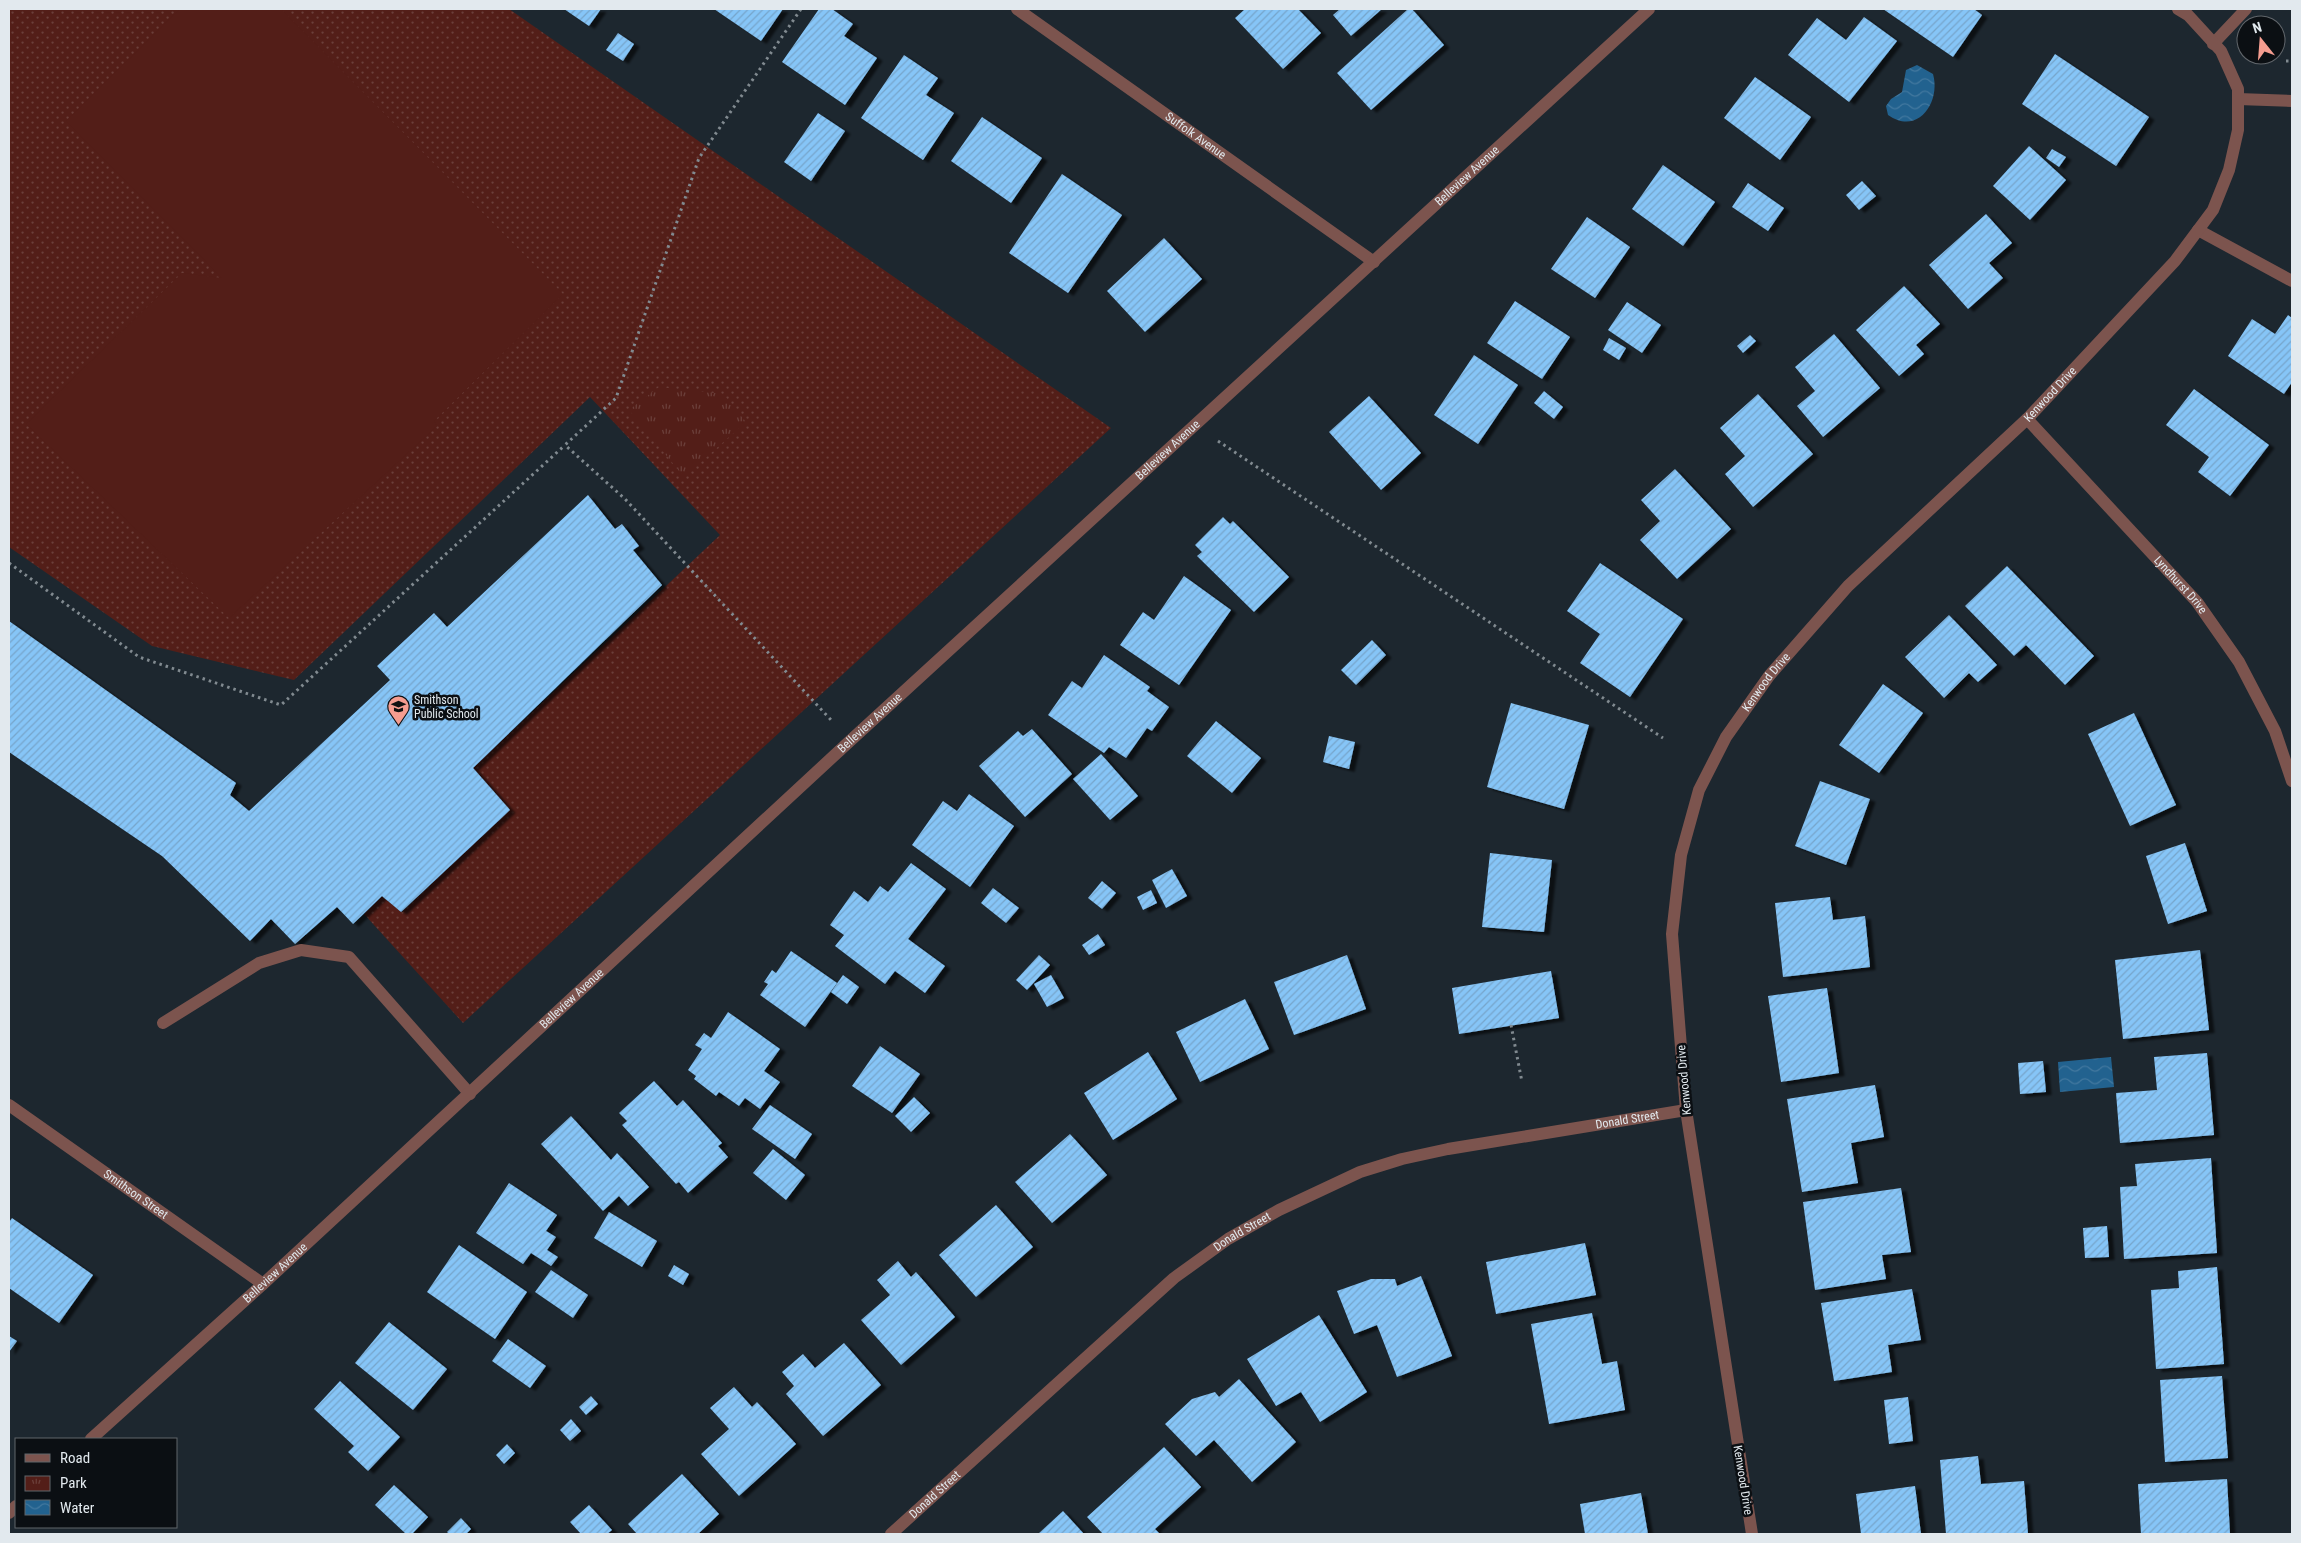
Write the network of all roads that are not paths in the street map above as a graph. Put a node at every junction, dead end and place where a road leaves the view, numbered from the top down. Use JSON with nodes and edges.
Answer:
{"nodes":[{"id":1,"x":1017,"y":9,"type":"edge"},
{"id":2,"x":1649,"y":9,"type":"edge"},
{"id":3,"x":2178,"y":9,"type":"edge"},
{"id":4,"x":2246,"y":9,"type":"edge"},
{"id":5,"x":2213,"y":44,"type":"junction"},
{"id":6,"x":2238,"y":99,"type":"junction"},
{"id":7,"x":2292,"y":101,"type":"edge"},
{"id":8,"x":2198,"y":230,"type":"junction"},
{"id":9,"x":1374,"y":262,"type":"junction"},
{"id":10,"x":2292,"y":281,"type":"edge"},
{"id":11,"x":2027,"y":419,"type":"junction"},
{"id":12,"x":2292,"y":780,"type":"edge"},
{"id":13,"x":163,"y":1023,"type":"dead end"},
{"id":14,"x":470,"y":1094,"type":"junction"},
{"id":15,"x":9,"y":1105,"type":"edge"},
{"id":16,"x":1686,"y":1110,"type":"junction"},
{"id":17,"x":263,"y":1284,"type":"junction"},
{"id":18,"x":91,"y":1438,"type":"edge"},
{"id":19,"x":891,"y":1534,"type":"edge"},
{"id":20,"x":1752,"y":1534,"type":"edge"}],
"edges":[{"from":1,"to":9,"type":"street","name":"Suffolk Avenue"},
{"from":2,"to":9,"type":"street","name":"Belleview Avenue"},
{"from":3,"to":5,"type":"street","name":"Kenwood Drive"},
{"from":4,"to":5,"type":"street"},
{"from":5,"to":6,"type":"street","name":"Kenwood Drive"},
{"from":6,"to":7,"type":"street"},
{"from":6,"to":8,"type":"street","name":"Kenwood Drive"},
{"from":8,"to":10,"type":"street"},
{"from":8,"to":11,"type":"street","name":"Kenwood Drive"},
{"from":9,"to":14,"type":"street","name":"Belleview Avenue"},
{"from":11,"to":12,"type":"street","name":"Lyndhurst Drive"},
{"from":11,"to":16,"type":"street","name":"Kenwood Drive"},
{"from":13,"to":14,"type":"street"},
{"from":14,"to":17,"type":"street","name":"Belleview Avenue"},
{"from":15,"to":17,"type":"street","name":"Smithson Street"},
{"from":16,"to":19,"type":"street","name":"Donald Street"},
{"from":16,"to":20,"type":"street","name":"Kenwood Drive"},
{"from":17,"to":18,"type":"street","name":"Belleview Avenue"}]}
